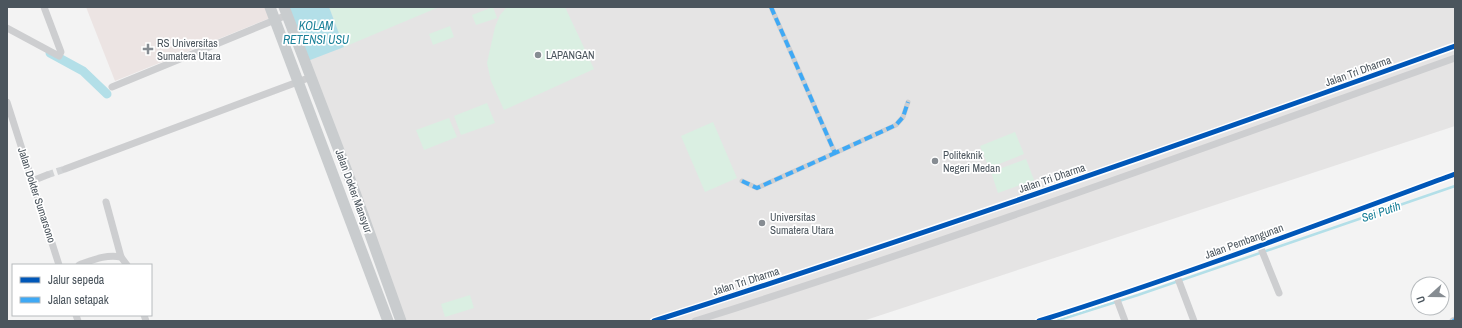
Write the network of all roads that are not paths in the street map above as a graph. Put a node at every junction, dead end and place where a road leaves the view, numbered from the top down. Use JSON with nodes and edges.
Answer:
{"nodes":[{"id":1,"x":44,"y":7,"type":"edge"},
{"id":2,"x":270,"y":7,"type":"edge"},
{"id":3,"x":771,"y":7,"type":"edge"},
{"id":4,"x":285,"y":11,"type":"edge"},
{"id":5,"x":274,"y":20,"type":"junction"},
{"id":6,"x":7,"y":28,"type":"edge"},
{"id":7,"x":1455,"y":46,"type":"edge"},
{"id":8,"x":1455,"y":58,"type":"edge"},
{"id":9,"x":305,"y":62,"type":"junction"},
{"id":10,"x":292,"y":67,"type":"junction"},
{"id":11,"x":311,"y":77,"type":"junction"},
{"id":12,"x":298,"y":82,"type":"junction"},
{"id":13,"x":112,"y":87,"type":"dead end"},
{"id":14,"x":7,"y":102,"type":"edge"},
{"id":15,"x":908,"y":102,"type":"dead end"},
{"id":16,"x":1281,"y":109,"type":"junction"},
{"id":17,"x":1285,"y":118,"type":"junction"},
{"id":18,"x":834,"y":153,"type":"junction"},
{"id":19,"x":65,"y":169,"type":"tunnel mouth"},
{"id":20,"x":1455,"y":174,"type":"edge"},
{"id":21,"x":47,"y":176,"type":"tunnel mouth"},
{"id":22,"x":32,"y":181,"type":"junction"},
{"id":23,"x":742,"y":181,"type":"dead end"},
{"id":24,"x":106,"y":202,"type":"dead end"},
{"id":25,"x":1261,"y":248,"type":"junction"},
{"id":26,"x":121,"y":256,"type":"junction"},
{"id":27,"x":59,"y":264,"type":"edge"},
{"id":28,"x":82,"y":264,"type":"edge"},
{"id":29,"x":126,"y":264,"type":"edge"},
{"id":30,"x":1178,"y":279,"type":"junction"},
{"id":31,"x":1279,"y":293,"type":"dead end"},
{"id":32,"x":1117,"y":299,"type":"junction"},
{"id":33,"x":1050,"y":320,"type":"edge"},
{"id":34,"x":388,"y":321,"type":"edge"},
{"id":35,"x":401,"y":321,"type":"edge"},
{"id":36,"x":654,"y":321,"type":"edge"},
{"id":37,"x":695,"y":321,"type":"edge"},
{"id":38,"x":1039,"y":321,"type":"edge"},
{"id":39,"x":1125,"y":321,"type":"edge"},
{"id":40,"x":1194,"y":321,"type":"edge"}],
"edges":[{"from":1,"to":6,"type":"street"},
{"from":2,"to":5,"type":"main road","name":"Jalan Dokter Mansyur"},
{"from":3,"to":18,"type":"street"},
{"from":4,"to":5,"type":"street"},
{"from":4,"to":9,"type":"main road","name":"Jalan Dokter Mansyur"},
{"from":5,"to":10,"type":"main road","name":"Jalan Dokter Mansyur"},
{"from":5,"to":13,"type":"street"},
{"from":7,"to":16,"type":"street","name":"Jalan Tri Dharma"},
{"from":8,"to":17,"type":"street","name":"Jalan Tri Dharma"},
{"from":9,"to":10,"type":"street"},
{"from":9,"to":11,"type":"main road","name":"Jalan Dokter Mansyur"},
{"from":10,"to":12,"type":"main road","name":"Jalan Dokter Mansyur"},
{"from":11,"to":12,"type":"street"},
{"from":11,"to":35,"type":"main road","name":"Jalan Dokter Mansyur"},
{"from":12,"to":19,"type":"street"},
{"from":12,"to":34,"type":"main road","name":"Jalan Dokter Mansyur"},
{"from":14,"to":22,"type":"street","name":"Jalan Dokter Sumarsono"},
{"from":15,"to":18,"type":"street"},
{"from":16,"to":17,"type":"street"},
{"from":16,"to":36,"type":"street","name":"Jalan Tri Dharma"},
{"from":17,"to":37,"type":"street","name":"Jalan Tri Dharma"},
{"from":18,"to":23,"type":"street"},
{"from":20,"to":25,"type":"street","name":"Jalan Pembangunan"},
{"from":21,"to":22,"type":"street"},
{"from":22,"to":27,"type":"street","name":"Jalan Dokter Sumarsono"},
{"from":24,"to":26,"type":"street"},
{"from":25,"to":30,"type":"street","name":"Jalan Pembangunan"},
{"from":25,"to":31,"type":"street"},
{"from":26,"to":28,"type":"street"},
{"from":26,"to":29,"type":"street"},
{"from":30,"to":32,"type":"street","name":"Jalan Pembangunan"},
{"from":30,"to":40,"type":"street"},
{"from":32,"to":33,"type":"street","name":"Jalan Pembangunan"},
{"from":32,"to":39,"type":"street"},
{"from":33,"to":38,"type":"street","name":"Jalan Pembangunan"}]}
